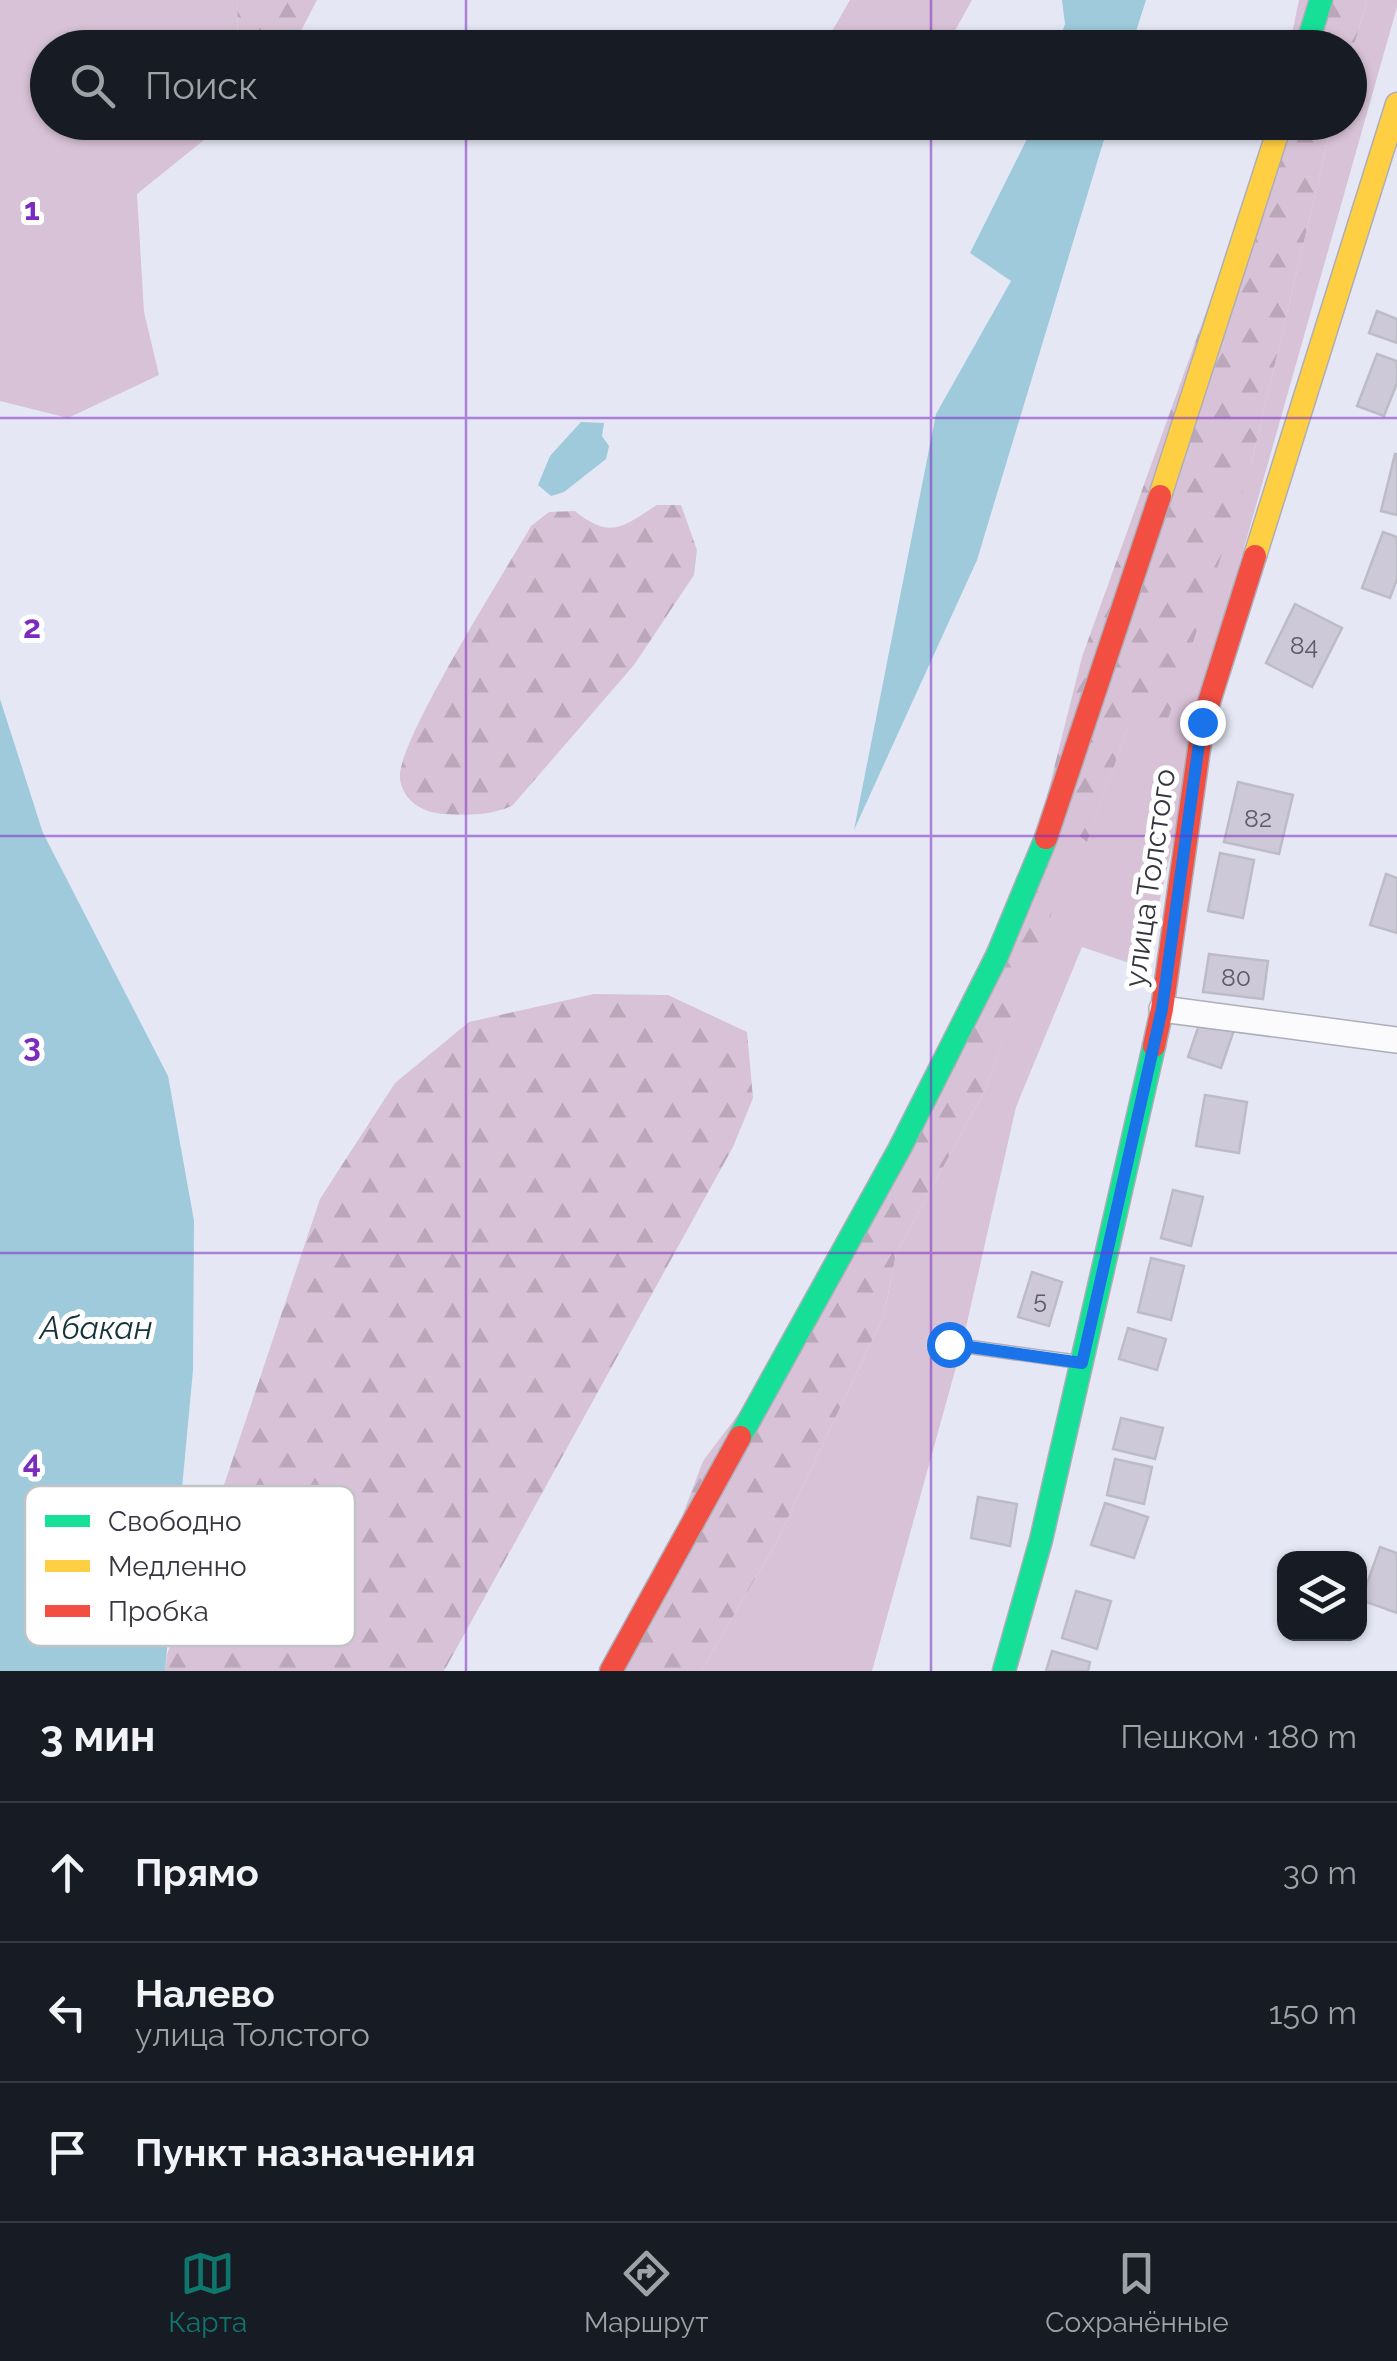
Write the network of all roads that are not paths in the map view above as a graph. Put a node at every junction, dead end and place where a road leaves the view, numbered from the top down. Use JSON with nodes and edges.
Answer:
{"nodes":[{"id":1,"x":1321,"y":0,"type":"edge"},
{"id":2,"x":1312,"y":30,"type":"edge"},
{"id":3,"x":1397,"y":104,"type":"edge"},
{"id":4,"x":1276,"y":140,"type":"edge"},
{"id":5,"x":1162,"y":1009,"type":"junction"},
{"id":6,"x":1397,"y":1040,"type":"edge"},
{"id":7,"x":949,"y":1344,"type":"dead end"},
{"id":8,"x":1082,"y":1363,"type":"junction"},
{"id":9,"x":611,"y":1671,"type":"edge"},
{"id":10,"x":1004,"y":1671,"type":"edge"}],
"edges":[{"from":1,"to":2,"type":"street"},
{"from":3,"to":5,"type":"street","name":"улица Толстого"},
{"from":4,"to":9,"type":"street"},
{"from":5,"to":6,"type":"street"},
{"from":5,"to":8,"type":"street","name":"улица Толстого"},
{"from":7,"to":8,"type":"lane"},
{"from":8,"to":10,"type":"street","name":"улица Толстого"}]}
